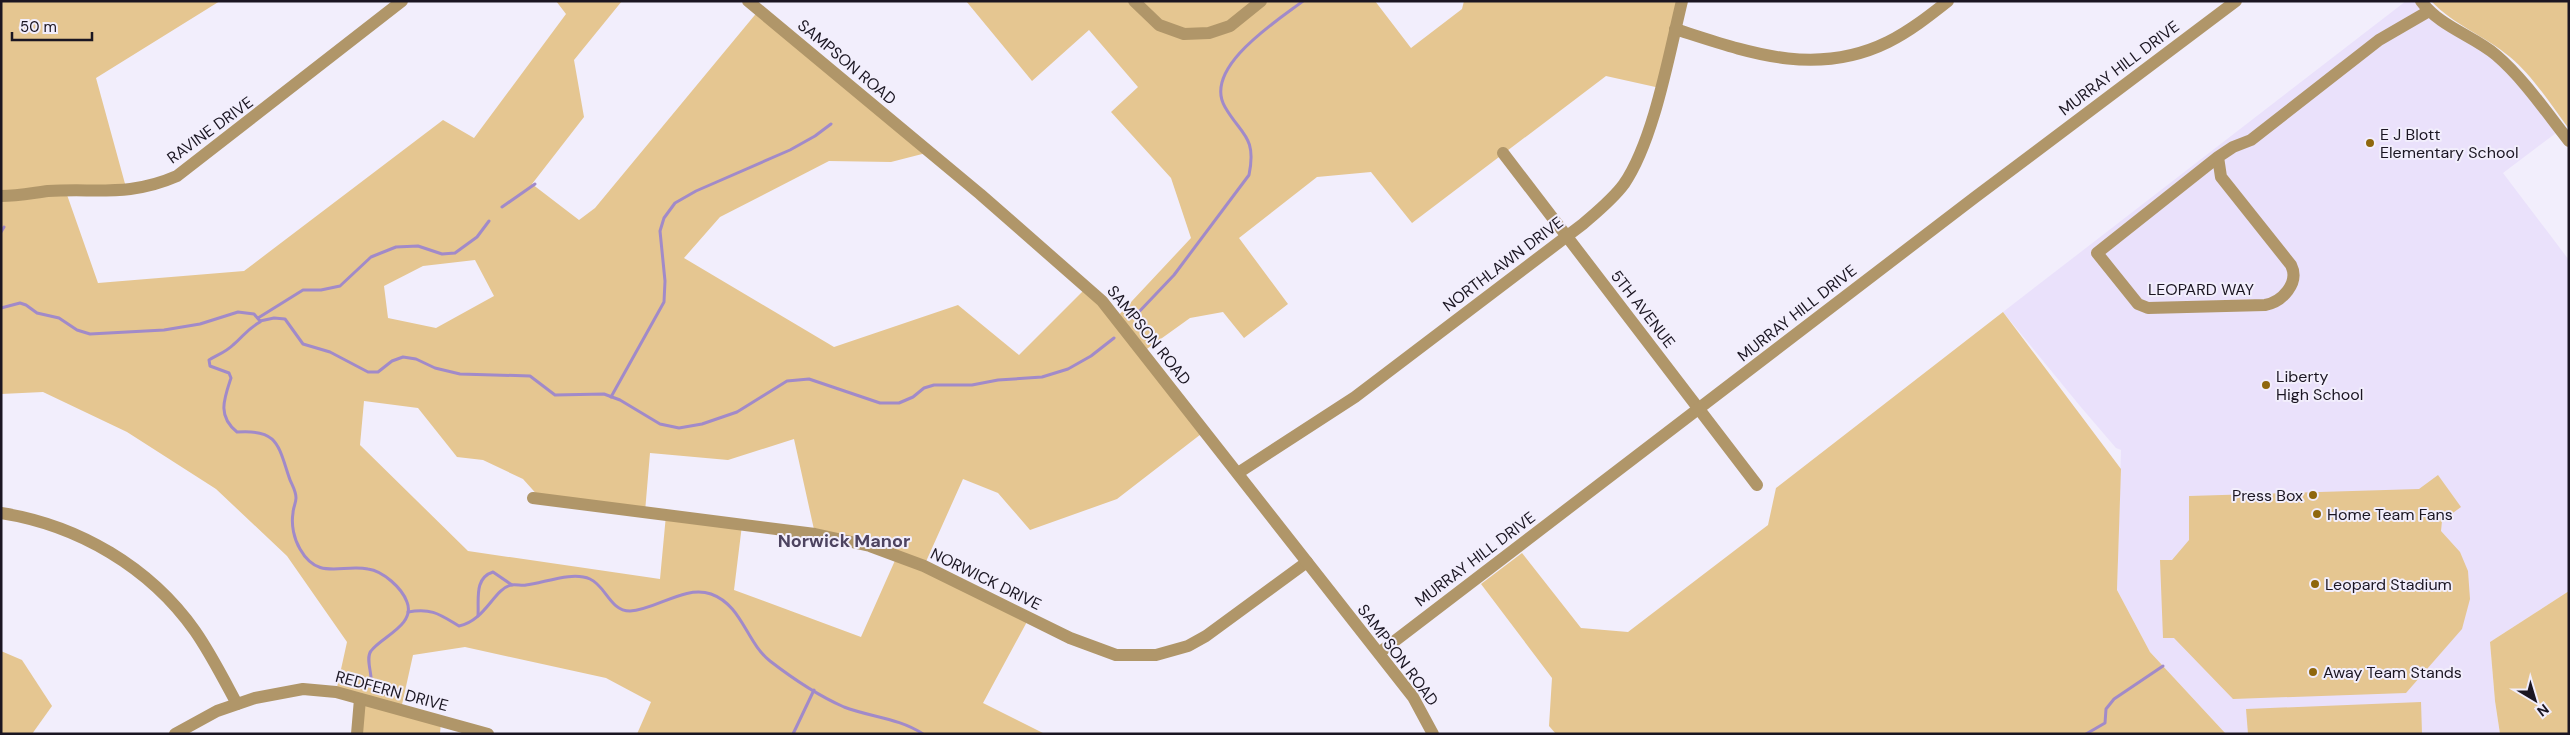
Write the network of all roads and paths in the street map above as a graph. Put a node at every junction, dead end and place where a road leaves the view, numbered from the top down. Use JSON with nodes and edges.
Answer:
{"nodes":[{"id":1,"x":402,"y":1,"type":"edge"},
{"id":2,"x":748,"y":1,"type":"edge"},
{"id":3,"x":1134,"y":1,"type":"edge"},
{"id":4,"x":1261,"y":1,"type":"edge"},
{"id":5,"x":1682,"y":1,"type":"edge"},
{"id":6,"x":1948,"y":1,"type":"edge"},
{"id":7,"x":2236,"y":1,"type":"edge"},
{"id":8,"x":2425,"y":6,"type":"edge"},
{"id":9,"x":1675,"y":29,"type":"junction"},
{"id":10,"x":2569,"y":141,"type":"edge"},
{"id":11,"x":1503,"y":153,"type":"dead end"},
{"id":12,"x":2218,"y":158,"type":"junction"},
{"id":13,"x":1,"y":196,"type":"edge"},
{"id":14,"x":1567,"y":236,"type":"junction"},
{"id":15,"x":1699,"y":408,"type":"junction"},
{"id":16,"x":1238,"y":473,"type":"junction"},
{"id":17,"x":1757,"y":485,"type":"dead end"},
{"id":18,"x":533,"y":498,"type":"dead end"},
{"id":19,"x":1,"y":513,"type":"edge"},
{"id":20,"x":1307,"y":562,"type":"junction"},
{"id":21,"x":1379,"y":653,"type":"junction"},
{"id":22,"x":360,"y":699,"type":"junction"},
{"id":23,"x":237,"y":704,"type":"junction"},
{"id":24,"x":175,"y":734,"type":"edge"},
{"id":25,"x":357,"y":734,"type":"edge"},
{"id":26,"x":488,"y":734,"type":"edge"},
{"id":27,"x":1433,"y":734,"type":"edge"}],
"edges":[{"from":1,"to":13,"type":"street","name":"RAVINE DRIVE"},
{"from":2,"to":16,"type":"street","name":"SAMPSON ROAD"},
{"from":3,"to":4,"type":"street"},
{"from":5,"to":9,"type":"street","name":"NORTHLAWN DRIVE"},
{"from":6,"to":9,"type":"street"},
{"from":7,"to":15,"type":"street","name":"MURRAY HILL DRIVE"},
{"from":8,"to":10,"type":"street"},
{"from":8,"to":12,"type":"street","name":"LEOPARD WAY"},
{"from":9,"to":14,"type":"street","name":"NORTHLAWN DRIVE"},
{"from":11,"to":14,"type":"street","name":"5TH AVENUE"},
{"from":12,"to":12,"type":"street","name":"LEOPARD WAY"},
{"from":14,"to":15,"type":"street","name":"5TH AVENUE"},
{"from":14,"to":16,"type":"street","name":"NORTHLAWN DRIVE"},
{"from":15,"to":17,"type":"street","name":"5TH AVENUE"},
{"from":15,"to":21,"type":"street","name":"MURRAY HILL DRIVE"},
{"from":16,"to":20,"type":"street","name":"SAMPSON ROAD"},
{"from":18,"to":20,"type":"street","name":"NORWICK DRIVE"},
{"from":19,"to":23,"type":"street"},
{"from":20,"to":21,"type":"street","name":"SAMPSON ROAD"},
{"from":21,"to":27,"type":"street","name":"SAMPSON ROAD"},
{"from":22,"to":23,"type":"street","name":"REDFERN DRIVE"},
{"from":22,"to":25,"type":"street"},
{"from":22,"to":26,"type":"street","name":"REDFERN DRIVE"},
{"from":23,"to":24,"type":"street","name":"REDFERN DRIVE"}]}
